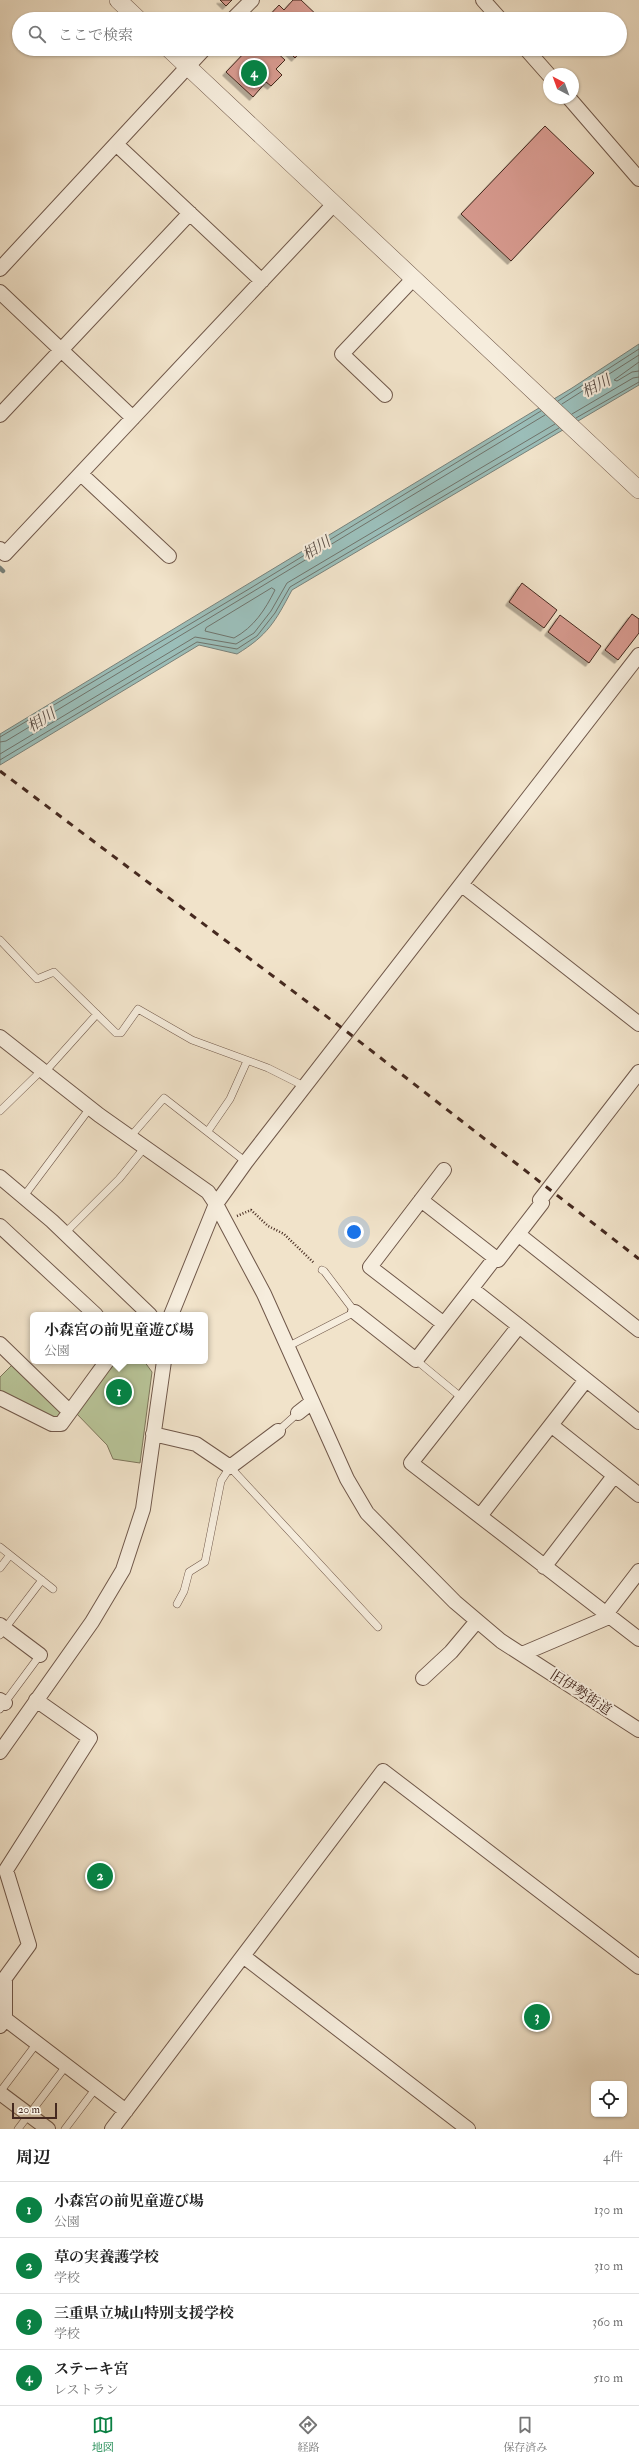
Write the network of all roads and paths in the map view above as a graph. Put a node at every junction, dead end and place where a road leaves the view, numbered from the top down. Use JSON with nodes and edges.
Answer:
{"nodes":[{"id":1,"x":118,"y":0,"type":"edge"},
{"id":2,"x":252,"y":0,"type":"edge"},
{"id":3,"x":483,"y":0,"type":"edge"},
{"id":4,"x":131,"y":12,"type":"edge"},
{"id":5,"x":240,"y":12,"type":"edge"},
{"id":6,"x":494,"y":12,"type":"edge"},
{"id":7,"x":177,"y":56,"type":"edge"},
{"id":8,"x":197,"y":56,"type":"edge"},
{"id":9,"x":532,"y":56,"type":"edge"},
{"id":10,"x":188,"y":66,"type":"junction"},
{"id":11,"x":543,"y":68,"type":"edge"},
{"id":12,"x":574,"y":104,"type":"edge"},
{"id":13,"x":116,"y":144,"type":"junction"},
{"id":14,"x":639,"y":179,"type":"edge"},
{"id":15,"x":333,"y":205,"type":"junction"},
{"id":16,"x":190,"y":213,"type":"junction"},
{"id":17,"x":0,"y":269,"type":"edge"},
{"id":18,"x":413,"y":279,"type":"junction"},
{"id":19,"x":262,"y":281,"type":"junction"},
{"id":20,"x":0,"y":292,"type":"edge"},
{"id":21,"x":61,"y":350,"type":"junction"},
{"id":22,"x":385,"y":395,"type":"dead end"},
{"id":23,"x":0,"y":415,"type":"edge"},
{"id":24,"x":133,"y":418,"type":"junction"},
{"id":25,"x":81,"y":474,"type":"junction"},
{"id":26,"x":639,"y":490,"type":"edge"},
{"id":27,"x":0,"y":549,"type":"edge"},
{"id":28,"x":169,"y":556,"type":"dead end"},
{"id":29,"x":639,"y":655,"type":"edge"},
{"id":30,"x":462,"y":885,"type":"junction"},
{"id":31,"x":0,"y":940,"type":"edge"},
{"id":32,"x":97,"y":1014,"type":"junction"},
{"id":33,"x":639,"y":1024,"type":"edge"},
{"id":34,"x":1,"y":1041,"type":"edge"},
{"id":35,"x":247,"y":1061,"type":"junction"},
{"id":36,"x":42,"y":1072,"type":"junction"},
{"id":37,"x":639,"y":1072,"type":"edge"},
{"id":38,"x":304,"y":1086,"type":"junction"},
{"id":39,"x":90,"y":1108,"type":"junction"},
{"id":40,"x":0,"y":1111,"type":"edge"},
{"id":41,"x":208,"y":1131,"type":"junction"},
{"id":42,"x":131,"y":1136,"type":"junction"},
{"id":43,"x":146,"y":1147,"type":"junction"},
{"id":44,"x":246,"y":1162,"type":"junction"},
{"id":45,"x":444,"y":1170,"type":"dead end"},
{"id":46,"x":0,"y":1177,"type":"edge"},
{"id":47,"x":24,"y":1196,"type":"junction"},
{"id":48,"x":421,"y":1200,"type":"junction"},
{"id":49,"x":216,"y":1204,"type":"junction"},
{"id":50,"x":226,"y":1222,"type":"junction"},
{"id":51,"x":0,"y":1226,"type":"edge"},
{"id":52,"x":64,"y":1234,"type":"junction"},
{"id":53,"x":518,"y":1234,"type":"junction"},
{"id":54,"x":495,"y":1258,"type":"junction"},
{"id":55,"x":322,"y":1270,"type":"joint"},
{"id":56,"x":472,"y":1289,"type":"junction"},
{"id":57,"x":93,"y":1312,"type":"edge"},
{"id":58,"x":147,"y":1312,"type":"edge"},
{"id":59,"x":172,"y":1312,"type":"edge"},
{"id":60,"x":355,"y":1312,"type":"junction"},
{"id":61,"x":444,"y":1324,"type":"junction"},
{"id":62,"x":519,"y":1326,"type":"junction"},
{"id":63,"x":639,"y":1330,"type":"edge"},
{"id":64,"x":0,"y":1344,"type":"edge"},
{"id":65,"x":287,"y":1347,"type":"junction"},
{"id":66,"x":416,"y":1360,"type":"junction"},
{"id":67,"x":105,"y":1364,"type":"edge"},
{"id":68,"x":164,"y":1364,"type":"edge"},
{"id":69,"x":586,"y":1380,"type":"junction"},
{"id":70,"x":0,"y":1398,"type":"edge"},
{"id":71,"x":462,"y":1398,"type":"junction"},
{"id":72,"x":312,"y":1402,"type":"junction"},
{"id":73,"x":69,"y":1412,"type":"junction"},
{"id":74,"x":298,"y":1413,"type":"joint"},
{"id":75,"x":639,"y":1422,"type":"edge"},
{"id":76,"x":551,"y":1425,"type":"junction"},
{"id":77,"x":278,"y":1431,"type":"joint"},
{"id":78,"x":153,"y":1434,"type":"junction"},
{"id":79,"x":230,"y":1467,"type":"junction"},
{"id":80,"x":614,"y":1476,"type":"junction"},
{"id":81,"x":639,"y":1495,"type":"edge"},
{"id":82,"x":480,"y":1516,"type":"junction"},
{"id":83,"x":0,"y":1547,"type":"edge"},
{"id":84,"x":10,"y":1555,"type":"junction"},
{"id":85,"x":544,"y":1566,"type":"junction"},
{"id":86,"x":0,"y":1568,"type":"edge"},
{"id":87,"x":639,"y":1571,"type":"edge"},
{"id":88,"x":42,"y":1580,"type":"junction"},
{"id":89,"x":53,"y":1589,"type":"dead end"},
{"id":90,"x":177,"y":1604,"type":"dead end"},
{"id":91,"x":608,"y":1616,"type":"junction"},
{"id":92,"x":477,"y":1622,"type":"junction"},
{"id":93,"x":378,"y":1627,"type":"dead end"},
{"id":94,"x":2,"y":1629,"type":"edge"},
{"id":95,"x":639,"y":1640,"type":"edge"},
{"id":96,"x":522,"y":1654,"type":"junction"},
{"id":97,"x":40,"y":1655,"type":"joint"},
{"id":98,"x":422,"y":1678,"type":"dead end"},
{"id":99,"x":36,"y":1700,"type":"junction"},
{"id":100,"x":2,"y":1704,"type":"edge"},
{"id":101,"x":639,"y":1730,"type":"edge"},
{"id":102,"x":0,"y":1752,"type":"edge"},
{"id":103,"x":243,"y":1956,"type":"junction"},
{"id":104,"x":639,"y":1967,"type":"edge"},
{"id":105,"x":2,"y":2020,"type":"edge"},
{"id":106,"x":37,"y":2043,"type":"junction"},
{"id":107,"x":66,"y":2066,"type":"junction"},
{"id":108,"x":96,"y":2088,"type":"junction"},
{"id":109,"x":0,"y":2092,"type":"edge"},
{"id":110,"x":126,"y":2110,"type":"junction"},
{"id":111,"x":29,"y":2115,"type":"junction"},
{"id":112,"x":18,"y":2129,"type":"edge"},
{"id":113,"x":48,"y":2129,"type":"edge"},
{"id":114,"x":65,"y":2129,"type":"edge"},
{"id":115,"x":112,"y":2129,"type":"edge"},
{"id":116,"x":468,"y":2129,"type":"edge"}],
"edges":[{"from":1,"to":4,"type":"street"},
{"from":2,"to":5,"type":"street"},
{"from":3,"to":6,"type":"street"},
{"from":7,"to":10,"type":"street"},
{"from":8,"to":10,"type":"street"},
{"from":9,"to":11,"type":"street"},
{"from":10,"to":13,"type":"street"},
{"from":10,"to":15,"type":"street"},
{"from":12,"to":14,"type":"street"},
{"from":13,"to":16,"type":"street"},
{"from":13,"to":17,"type":"street"},
{"from":15,"to":18,"type":"street"},
{"from":15,"to":19,"type":"street"},
{"from":16,"to":19,"type":"street"},
{"from":16,"to":21,"type":"street"},
{"from":18,"to":22,"type":"street"},
{"from":18,"to":26,"type":"street"},
{"from":19,"to":24,"type":"street"},
{"from":20,"to":21,"type":"street"},
{"from":21,"to":23,"type":"street"},
{"from":21,"to":24,"type":"street"},
{"from":24,"to":25,"type":"street"},
{"from":25,"to":27,"type":"street"},
{"from":25,"to":28,"type":"street"},
{"from":29,"to":30,"type":"street"},
{"from":30,"to":33,"type":"street"},
{"from":30,"to":38,"type":"street"},
{"from":31,"to":32,"type":"lane"},
{"from":32,"to":35,"type":"lane"},
{"from":32,"to":36,"type":"lane"},
{"from":34,"to":36,"type":"street","name":"旧伊勢街道"},
{"from":35,"to":38,"type":"lane"},
{"from":35,"to":41,"type":"lane"},
{"from":36,"to":39,"type":"street","name":"旧伊勢街道"},
{"from":36,"to":40,"type":"lane"},
{"from":37,"to":53,"type":"street"},
{"from":38,"to":44,"type":"street"},
{"from":39,"to":42,"type":"street","name":"旧伊勢街道"},
{"from":39,"to":47,"type":"lane"},
{"from":41,"to":42,"type":"lane"},
{"from":41,"to":44,"type":"lane"},
{"from":42,"to":43,"type":"street","name":"旧伊勢街道"},
{"from":43,"to":49,"type":"street","name":"旧伊勢街道"},
{"from":43,"to":52,"type":"lane"},
{"from":44,"to":49,"type":"street"},
{"from":45,"to":48,"type":"street"},
{"from":46,"to":47,"type":"street"},
{"from":47,"to":52,"type":"street"},
{"from":48,"to":54,"type":"street"},
{"from":48,"to":61,"type":"street"},
{"from":49,"to":50,"type":"street","name":"旧伊勢街道"},
{"from":49,"to":59,"type":"street"},
{"from":50,"to":55,"type":"path"},
{"from":50,"to":65,"type":"street","name":"旧伊勢街道"},
{"from":51,"to":57,"type":"street"},
{"from":52,"to":58,"type":"street"},
{"from":53,"to":54,"type":"street"},
{"from":53,"to":63,"type":"street"},
{"from":54,"to":56,"type":"street"},
{"from":55,"to":60,"type":"lane"},
{"from":56,"to":61,"type":"street"},
{"from":56,"to":62,"type":"street"},
{"from":60,"to":65,"type":"lane"},
{"from":60,"to":66,"type":"street"},
{"from":61,"to":66,"type":"street"},
{"from":62,"to":69,"type":"street"},
{"from":62,"to":71,"type":"street"},
{"from":64,"to":73,"type":"street"},
{"from":65,"to":72,"type":"street","name":"旧伊勢街道"},
{"from":66,"to":71,"type":"lane"},
{"from":67,"to":73,"type":"street"},
{"from":68,"to":78,"type":"street"},
{"from":69,"to":75,"type":"street"},
{"from":69,"to":76,"type":"street"},
{"from":70,"to":73,"type":"street"},
{"from":71,"to":82,"type":"street"},
{"from":72,"to":74,"type":"street"},
{"from":72,"to":92,"type":"street","name":"旧伊勢街道"},
{"from":74,"to":77,"type":"lane"},
{"from":76,"to":80,"type":"street"},
{"from":76,"to":82,"type":"street"},
{"from":77,"to":79,"type":"street"},
{"from":78,"to":79,"type":"street"},
{"from":78,"to":99,"type":"street"},
{"from":79,"to":90,"type":"lane"},
{"from":79,"to":93,"type":"lane"},
{"from":80,"to":81,"type":"street"},
{"from":80,"to":85,"type":"street"},
{"from":82,"to":85,"type":"street"},
{"from":83,"to":84,"type":"lane"},
{"from":84,"to":86,"type":"lane"},
{"from":84,"to":88,"type":"lane"},
{"from":85,"to":91,"type":"street"},
{"from":87,"to":91,"type":"street"},
{"from":88,"to":89,"type":"lane"},
{"from":88,"to":94,"type":"lane"},
{"from":91,"to":95,"type":"street"},
{"from":91,"to":96,"type":"street"},
{"from":92,"to":96,"type":"street","name":"旧伊勢街道"},
{"from":92,"to":98,"type":"street"},
{"from":94,"to":97,"type":"street"},
{"from":96,"to":101,"type":"street","name":"旧伊勢街道"},
{"from":97,"to":100,"type":"lane"},
{"from":99,"to":102,"type":"street"},
{"from":99,"to":105,"type":"street"},
{"from":103,"to":104,"type":"street"},
{"from":103,"to":110,"type":"street"},
{"from":103,"to":116,"type":"street"},
{"from":105,"to":106,"type":"street"},
{"from":106,"to":107,"type":"street"},
{"from":106,"to":109,"type":"lane"},
{"from":107,"to":108,"type":"street"},
{"from":107,"to":111,"type":"lane"},
{"from":108,"to":110,"type":"street"},
{"from":108,"to":114,"type":"lane"},
{"from":109,"to":111,"type":"street"},
{"from":110,"to":115,"type":"street"},
{"from":111,"to":112,"type":"lane"},
{"from":111,"to":113,"type":"street"}]}
